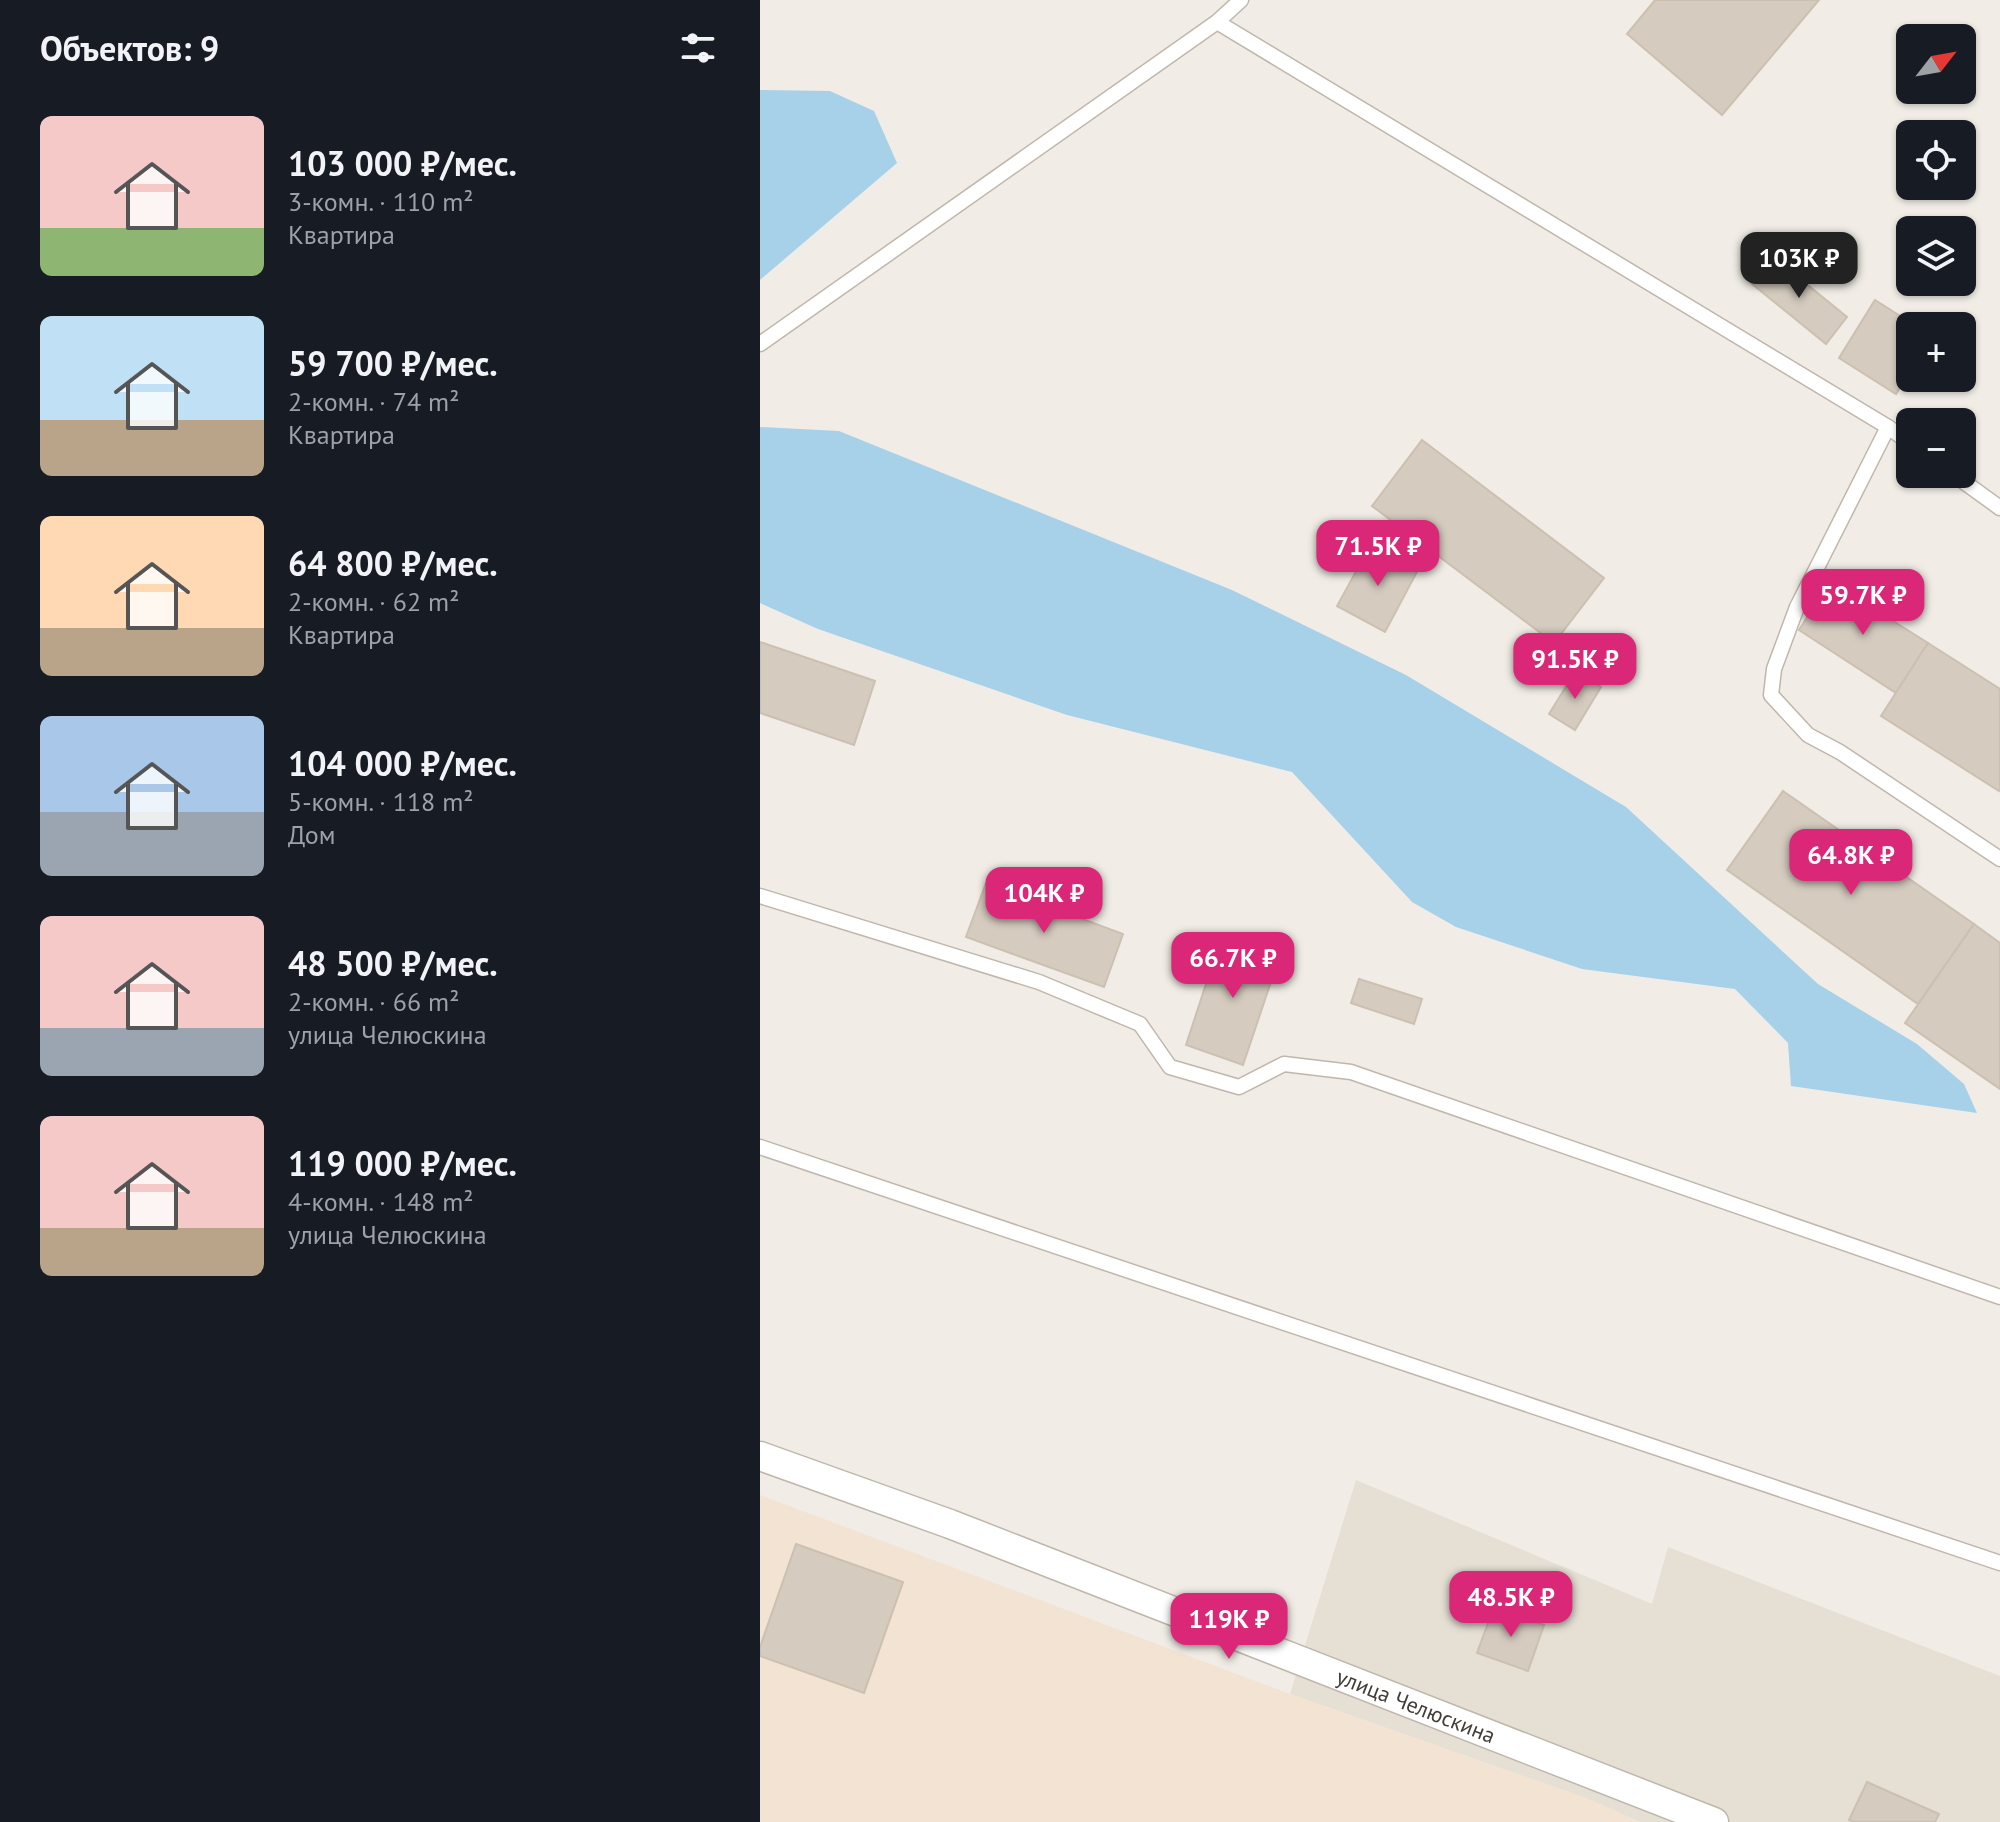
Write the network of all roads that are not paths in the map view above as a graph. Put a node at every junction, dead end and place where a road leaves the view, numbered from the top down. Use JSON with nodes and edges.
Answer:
{"nodes":[{"id":1,"x":1241,"y":0,"type":"edge"},
{"id":2,"x":1217,"y":22,"type":"junction"},
{"id":3,"x":760,"y":344,"type":"edge"},
{"id":4,"x":1888,"y":427,"type":"junction"},
{"id":5,"x":1896,"y":433,"type":"edge"},
{"id":6,"x":1972,"y":488,"type":"edge"},
{"id":7,"x":2000,"y":508,"type":"edge"},
{"id":8,"x":2000,"y":859,"type":"edge"},
{"id":9,"x":760,"y":896,"type":"edge"},
{"id":10,"x":760,"y":1147,"type":"edge"},
{"id":11,"x":2000,"y":1297,"type":"edge"},
{"id":12,"x":760,"y":1456,"type":"edge"},
{"id":13,"x":2000,"y":1563,"type":"edge"},
{"id":14,"x":1714,"y":1822,"type":"edge"}],
"edges":[{"from":1,"to":2,"type":"lane"},
{"from":2,"to":3,"type":"lane"},
{"from":2,"to":4,"type":"lane"},
{"from":4,"to":5,"type":"lane"},
{"from":4,"to":8,"type":"lane"},
{"from":6,"to":7,"type":"lane"},
{"from":9,"to":11,"type":"lane"},
{"from":10,"to":13,"type":"lane"},
{"from":12,"to":14,"type":"street","name":"улица Челюскина"}]}
